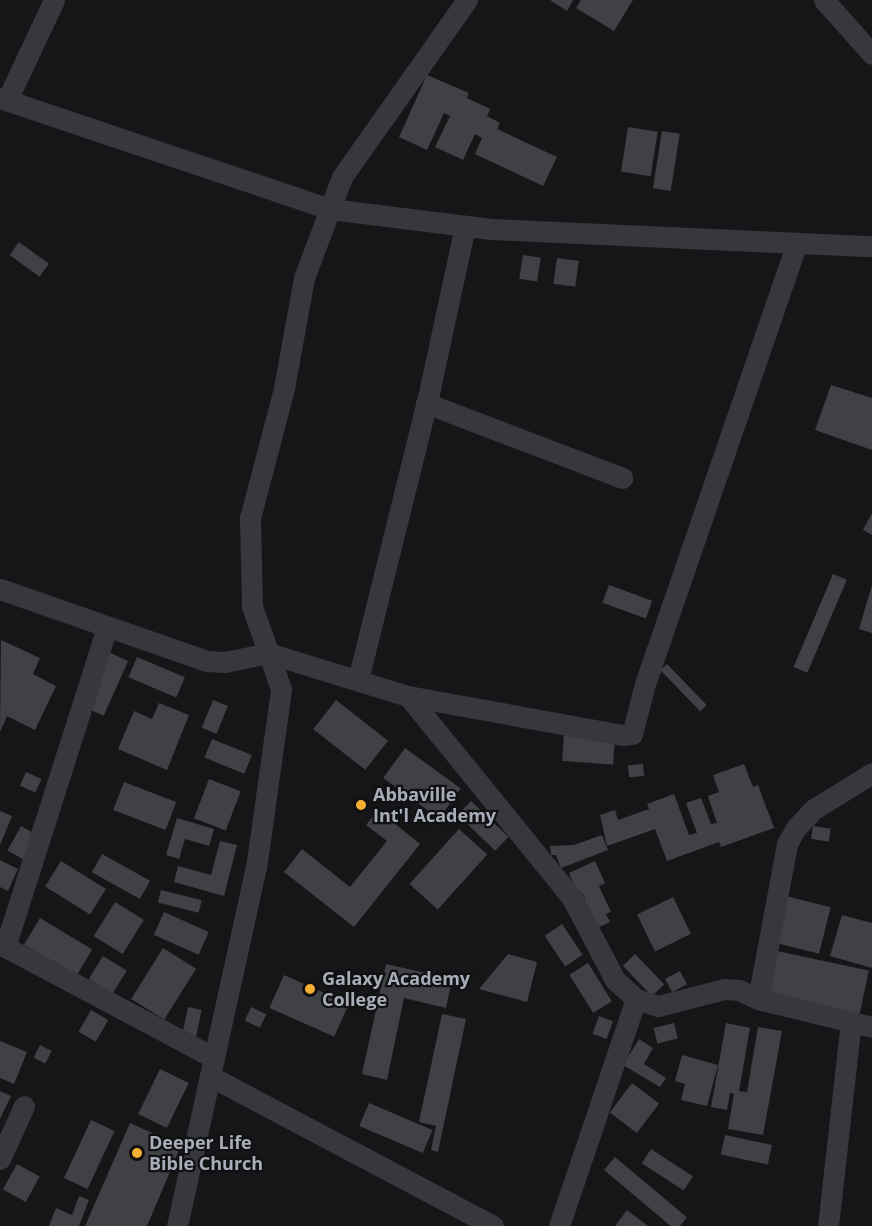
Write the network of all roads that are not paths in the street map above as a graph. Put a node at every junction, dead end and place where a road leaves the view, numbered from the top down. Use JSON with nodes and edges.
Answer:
{"nodes":[{"id":1,"x":54,"y":0,"type":"edge"},
{"id":2,"x":467,"y":0,"type":"edge"},
{"id":3,"x":824,"y":0,"type":"edge"},
{"id":4,"x":872,"y":54,"type":"edge"},
{"id":5,"x":4,"y":99,"type":"edge"},
{"id":6,"x":330,"y":209,"type":"junction"},
{"id":7,"x":465,"y":226,"type":"junction"},
{"id":8,"x":797,"y":242,"type":"junction"},
{"id":9,"x":872,"y":246,"type":"edge"},
{"id":10,"x":426,"y":403,"type":"junction"},
{"id":11,"x":622,"y":478,"type":"dead end"},
{"id":12,"x":0,"y":590,"type":"edge"},
{"id":13,"x":107,"y":627,"type":"junction"},
{"id":14,"x":268,"y":653,"type":"junction"},
{"id":15,"x":358,"y":680,"type":"junction"},
{"id":16,"x":408,"y":696,"type":"junction"},
{"id":17,"x":872,"y":773,"type":"edge"},
{"id":18,"x":3,"y":945,"type":"edge"},
{"id":19,"x":636,"y":999,"type":"junction"},
{"id":20,"x":758,"y":999,"type":"junction"},
{"id":21,"x":850,"y":1021,"type":"junction"},
{"id":22,"x":872,"y":1027,"type":"edge"},
{"id":23,"x":212,"y":1067,"type":"junction"},
{"id":24,"x":24,"y":1106,"type":"dead end"},
{"id":25,"x":0,"y":1159,"type":"edge"},
{"id":26,"x":177,"y":1226,"type":"edge"},
{"id":27,"x":493,"y":1226,"type":"edge"},
{"id":28,"x":559,"y":1226,"type":"edge"},
{"id":29,"x":828,"y":1226,"type":"edge"}],
"edges":[{"from":1,"to":5,"type":"street"},
{"from":2,"to":6,"type":"street"},
{"from":3,"to":4,"type":"street"},
{"from":5,"to":6,"type":"street"},
{"from":6,"to":7,"type":"street"},
{"from":6,"to":14,"type":"street"},
{"from":7,"to":8,"type":"street"},
{"from":7,"to":10,"type":"street"},
{"from":8,"to":9,"type":"street"},
{"from":8,"to":16,"type":"street"},
{"from":10,"to":11,"type":"street"},
{"from":10,"to":15,"type":"street"},
{"from":12,"to":13,"type":"street"},
{"from":13,"to":14,"type":"street"},
{"from":13,"to":18,"type":"street"},
{"from":14,"to":15,"type":"street"},
{"from":14,"to":23,"type":"street"},
{"from":15,"to":16,"type":"street"},
{"from":16,"to":19,"type":"street"},
{"from":17,"to":20,"type":"street"},
{"from":18,"to":23,"type":"street"},
{"from":19,"to":20,"type":"street"},
{"from":19,"to":28,"type":"street"},
{"from":20,"to":21,"type":"street"},
{"from":21,"to":22,"type":"street"},
{"from":21,"to":29,"type":"street"},
{"from":23,"to":26,"type":"street"},
{"from":23,"to":27,"type":"street"},
{"from":24,"to":25,"type":"street"}]}
